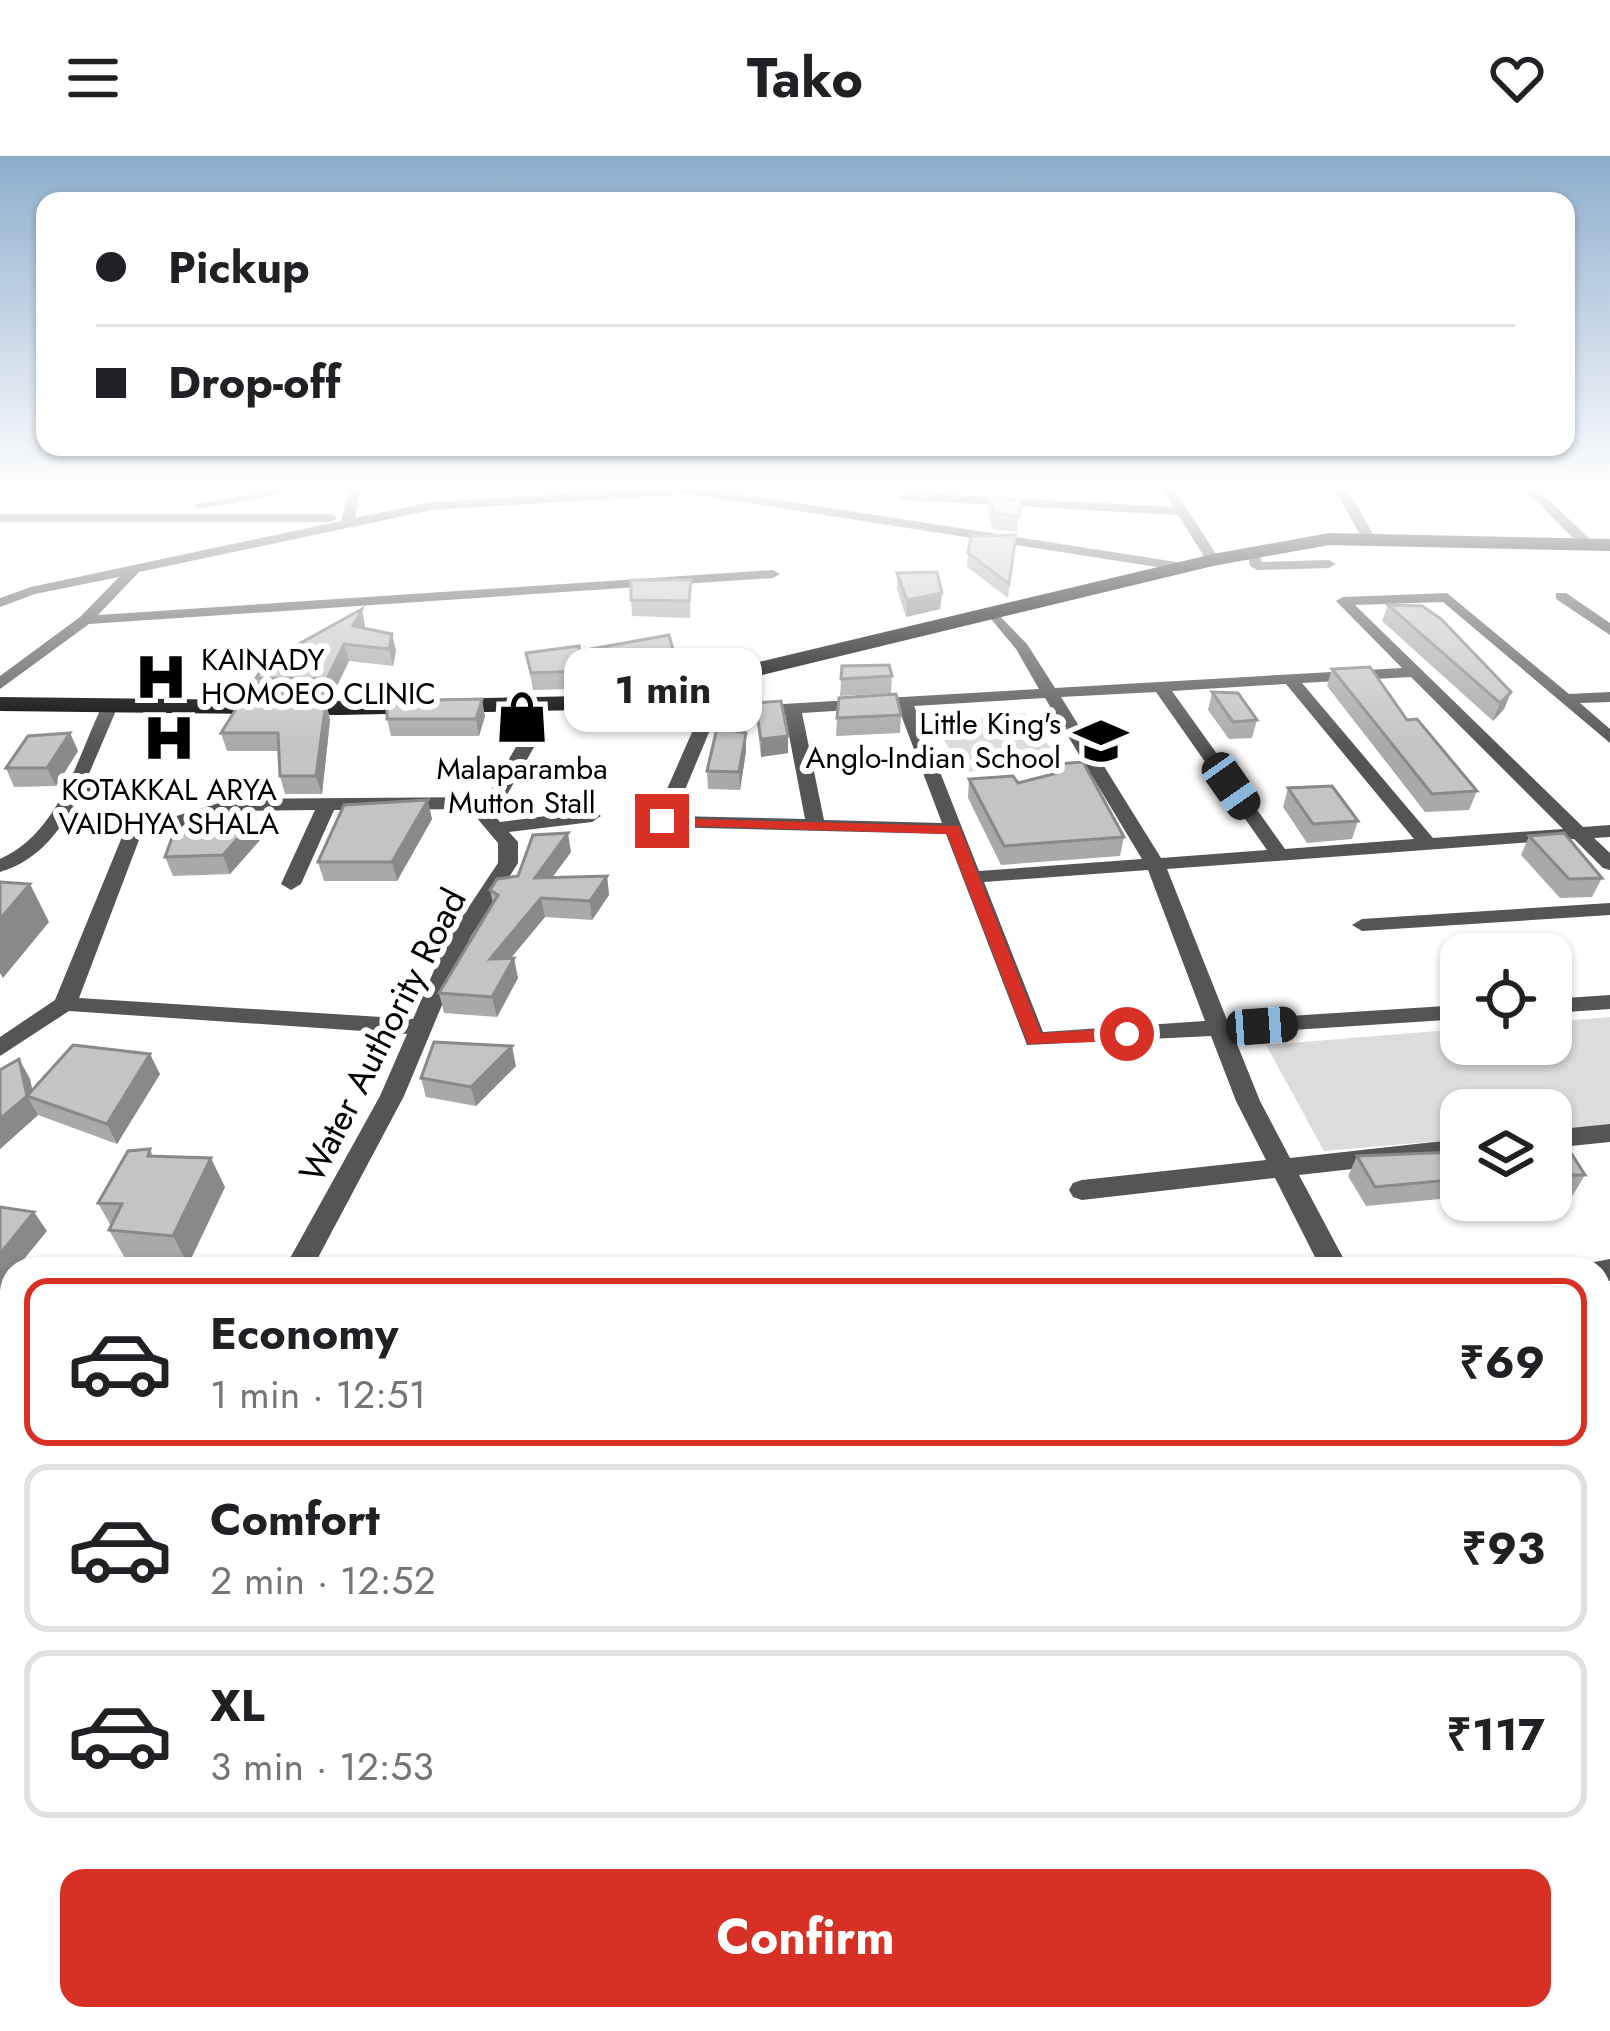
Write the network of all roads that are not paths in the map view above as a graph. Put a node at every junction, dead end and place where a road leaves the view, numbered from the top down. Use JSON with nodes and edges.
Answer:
{"nodes":[{"id":1,"x":113,"y":574,"type":"edge"},
{"id":2,"x":130,"y":574,"type":"edge"},
{"id":3,"x":772,"y":574,"type":"dead end"},
{"id":4,"x":1157,"y":574,"type":"edge"},
{"id":5,"x":1561,"y":596,"type":"dead end"},
{"id":6,"x":0,"y":604,"type":"edge"},
{"id":7,"x":993,"y":614,"type":"junction"},
{"id":8,"x":85,"y":620,"type":"junction"},
{"id":9,"x":1610,"y":630,"type":"edge"},
{"id":10,"x":1410,"y":672,"type":"junction"},
{"id":11,"x":1291,"y":680,"type":"junction"},
{"id":12,"x":0,"y":684,"type":"edge"},
{"id":13,"x":683,"y":687,"type":"junction"},
{"id":14,"x":1162,"y":688,"type":"junction"},
{"id":15,"x":1048,"y":694,"type":"junction"},
{"id":16,"x":1610,"y":697,"type":"edge"},
{"id":17,"x":1567,"y":699,"type":"junction"},
{"id":18,"x":0,"y":704,"type":"edge"},
{"id":19,"x":905,"y":704,"type":"junction"},
{"id":20,"x":110,"y":706,"type":"junction"},
{"id":21,"x":541,"y":706,"type":"junction"},
{"id":22,"x":793,"y":709,"type":"junction"},
{"id":23,"x":710,"y":713,"type":"junction"},
{"id":24,"x":1610,"y":738,"type":"edge"},
{"id":25,"x":120,"y":788,"type":"dead end"},
{"id":26,"x":71,"y":789,"type":"junction"},
{"id":27,"x":491,"y":803,"type":"junction"},
{"id":28,"x":326,"y":807,"type":"junction"},
{"id":29,"x":592,"y":816,"type":"dead end"},
{"id":30,"x":816,"y":827,"type":"junction"},
{"id":31,"x":495,"y":828,"type":"junction"},
{"id":32,"x":953,"y":830,"type":"junction"},
{"id":33,"x":1610,"y":831,"type":"edge"},
{"id":34,"x":1577,"y":832,"type":"junction"},
{"id":35,"x":1426,"y":841,"type":"junction"},
{"id":36,"x":1277,"y":851,"type":"junction"},
{"id":37,"x":1610,"y":863,"type":"edge"},
{"id":38,"x":1155,"y":865,"type":"junction"},
{"id":39,"x":0,"y":866,"type":"edge"},
{"id":40,"x":972,"y":877,"type":"junction"},
{"id":41,"x":291,"y":884,"type":"dead end"},
{"id":42,"x":1610,"y":909,"type":"edge"},
{"id":43,"x":1362,"y":925,"type":"dead end"},
{"id":44,"x":1610,"y":1002,"type":"edge"},
{"id":45,"x":65,"y":1004,"type":"junction"},
{"id":46,"x":1572,"y":1005,"type":"edge"},
{"id":47,"x":1440,"y":1013,"type":"edge"},
{"id":48,"x":421,"y":1027,"type":"junction"},
{"id":49,"x":1219,"y":1029,"type":"junction"},
{"id":50,"x":0,"y":1048,"type":"edge"},
{"id":51,"x":1610,"y":1133,"type":"edge"},
{"id":52,"x":1572,"y":1137,"type":"edge"},
{"id":53,"x":1440,"y":1150,"type":"edge"},
{"id":54,"x":1280,"y":1166,"type":"junction"},
{"id":55,"x":1082,"y":1190,"type":"dead end"},
{"id":56,"x":305,"y":1257,"type":"edge"},
{"id":57,"x":1328,"y":1257,"type":"edge"}],
"edges":[{"from":1,"to":6,"type":"street"},
{"from":2,"to":8,"type":"street"},
{"from":3,"to":8,"type":"street"},
{"from":4,"to":7,"type":"highway"},
{"from":5,"to":9,"type":"street"},
{"from":7,"to":13,"type":"highway"},
{"from":7,"to":15,"type":"street"},
{"from":8,"to":12,"type":"street"},
{"from":10,"to":11,"type":"street"},
{"from":10,"to":17,"type":"street"},
{"from":10,"to":34,"type":"street"},
{"from":11,"to":14,"type":"street"},
{"from":11,"to":35,"type":"street"},
{"from":13,"to":21,"type":"highway"},
{"from":13,"to":23,"type":"street"},
{"from":14,"to":15,"type":"street"},
{"from":14,"to":36,"type":"street"},
{"from":15,"to":19,"type":"street"},
{"from":15,"to":38,"type":"street"},
{"from":16,"to":17,"type":"street"},
{"from":17,"to":24,"type":"street"},
{"from":18,"to":20,"type":"highway"},
{"from":19,"to":22,"type":"street"},
{"from":19,"to":32,"type":"street"},
{"from":20,"to":21,"type":"highway"},
{"from":20,"to":26,"type":"street"},
{"from":21,"to":27,"type":"street"},
{"from":22,"to":23,"type":"street"},
{"from":22,"to":30,"type":"street"},
{"from":23,"to":30,"type":"street"},
{"from":25,"to":26,"type":"street"},
{"from":26,"to":39,"type":"street"},
{"from":27,"to":28,"type":"street"},
{"from":27,"to":31,"type":"street","name":"Water Authority Road"},
{"from":28,"to":41,"type":"street"},
{"from":28,"to":45,"type":"street"},
{"from":29,"to":31,"type":"street"},
{"from":30,"to":32,"type":"street"},
{"from":31,"to":48,"type":"street","name":"Water Authority Road"},
{"from":32,"to":40,"type":"street"},
{"from":33,"to":34,"type":"street"},
{"from":34,"to":35,"type":"street"},
{"from":34,"to":37,"type":"street"},
{"from":35,"to":36,"type":"street"},
{"from":36,"to":38,"type":"street"},
{"from":38,"to":40,"type":"street"},
{"from":38,"to":49,"type":"street"},
{"from":40,"to":49,"type":"street"},
{"from":42,"to":43,"type":"street"},
{"from":44,"to":46,"type":"street"},
{"from":45,"to":48,"type":"street"},
{"from":45,"to":50,"type":"street"},
{"from":47,"to":49,"type":"street"},
{"from":48,"to":56,"type":"street","name":"Water Authority Road"},
{"from":49,"to":54,"type":"street"},
{"from":51,"to":52,"type":"street"},
{"from":53,"to":54,"type":"street"},
{"from":54,"to":55,"type":"street"},
{"from":54,"to":57,"type":"street"}]}
